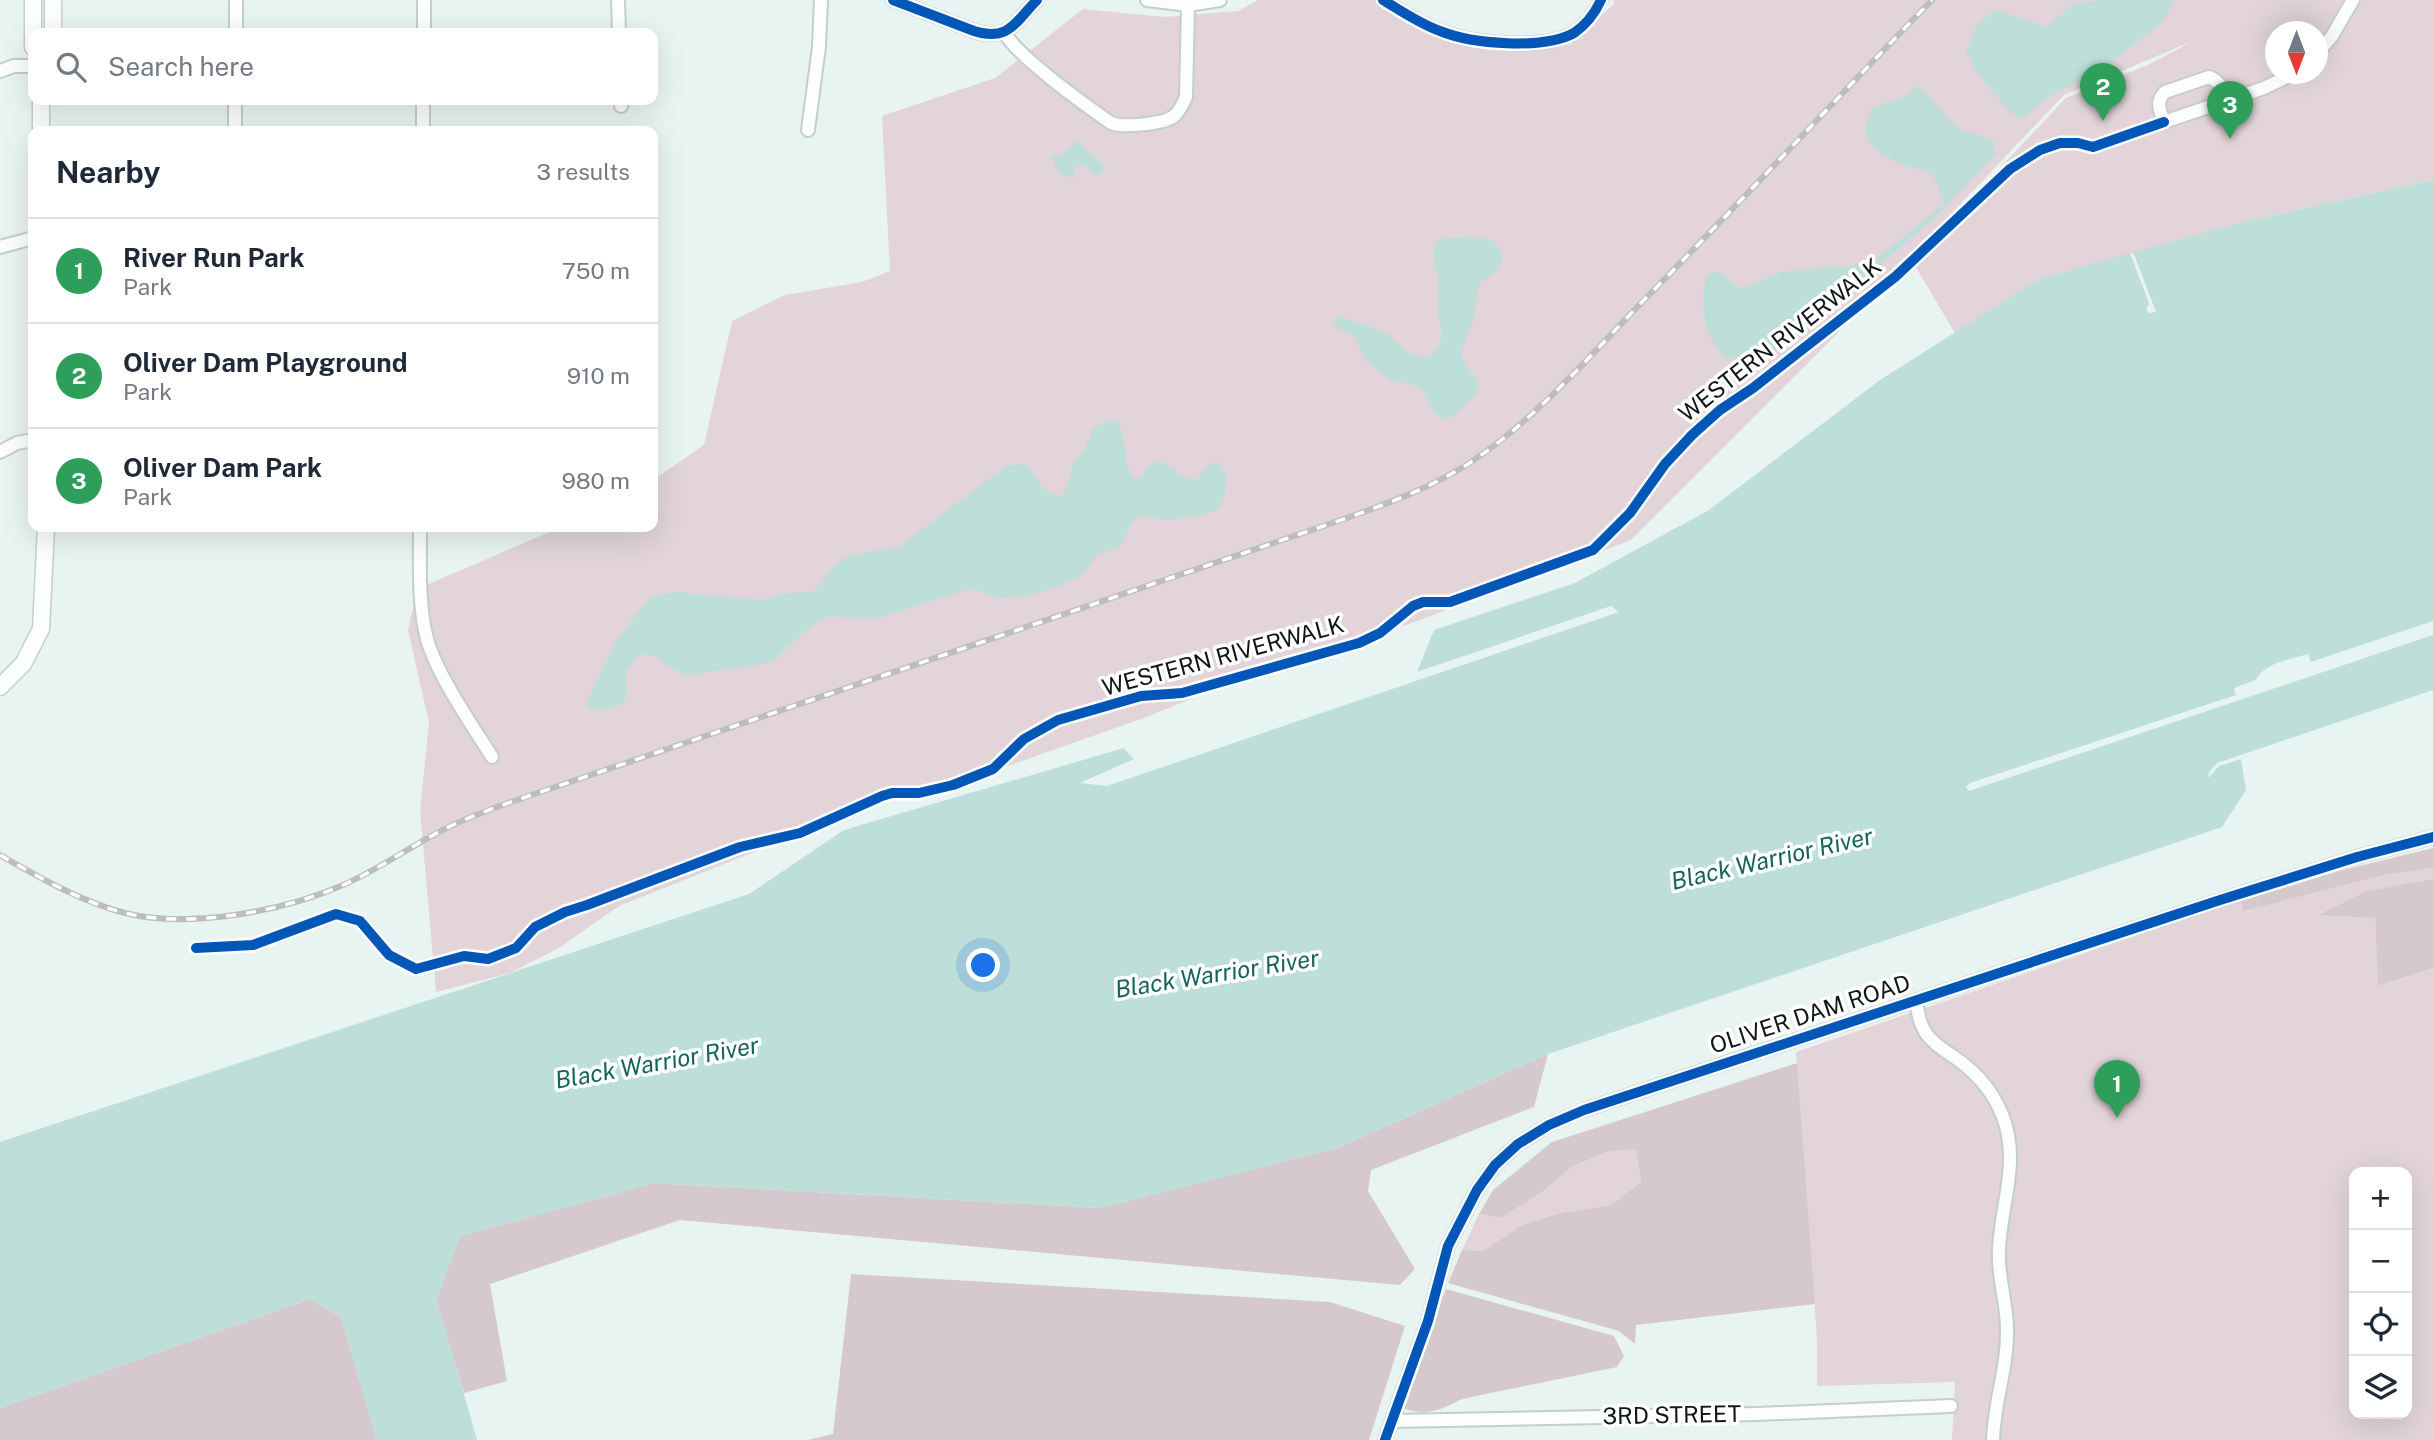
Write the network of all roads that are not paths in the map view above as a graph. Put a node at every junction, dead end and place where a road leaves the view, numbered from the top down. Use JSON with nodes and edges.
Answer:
{"nodes":[{"id":1,"x":33,"y":0,"type":"edge"},
{"id":2,"x":53,"y":0,"type":"edge"},
{"id":3,"x":236,"y":0,"type":"edge"},
{"id":4,"x":424,"y":0,"type":"edge"},
{"id":5,"x":618,"y":0,"type":"edge"},
{"id":6,"x":821,"y":0,"type":"edge"},
{"id":7,"x":892,"y":0,"type":"edge"},
{"id":8,"x":1037,"y":0,"type":"edge"},
{"id":9,"x":1147,"y":0,"type":"edge"},
{"id":10,"x":1220,"y":0,"type":"edge"},
{"id":11,"x":1383,"y":0,"type":"edge"},
{"id":12,"x":1601,"y":0,"type":"edge"},
{"id":13,"x":2353,"y":0,"type":"edge"},
{"id":14,"x":1188,"y":5,"type":"junction"},
{"id":15,"x":33,"y":28,"type":"edge"},
{"id":16,"x":53,"y":28,"type":"edge"},
{"id":17,"x":236,"y":28,"type":"edge"},
{"id":18,"x":424,"y":28,"type":"edge"},
{"id":19,"x":619,"y":28,"type":"edge"},
{"id":20,"x":1004,"y":32,"type":"junction"},
{"id":21,"x":2328,"y":41,"type":"edge"},
{"id":22,"x":28,"y":66,"type":"edge"},
{"id":23,"x":0,"y":71,"type":"edge"},
{"id":24,"x":2272,"y":84,"type":"edge"},
{"id":25,"x":2226,"y":100,"type":"junction"},
{"id":26,"x":41,"y":105,"type":"edge"},
{"id":27,"x":235,"y":105,"type":"edge"},
{"id":28,"x":424,"y":105,"type":"edge"},
{"id":29,"x":41,"y":126,"type":"edge"},
{"id":30,"x":235,"y":126,"type":"edge"},
{"id":31,"x":423,"y":126,"type":"edge"},
{"id":32,"x":808,"y":130,"type":"dead end"},
{"id":33,"x":28,"y":239,"type":"edge"},
{"id":34,"x":0,"y":247,"type":"edge"},
{"id":35,"x":28,"y":441,"type":"edge"},
{"id":36,"x":0,"y":452,"type":"edge"},
{"id":37,"x":46,"y":532,"type":"edge"},
{"id":38,"x":420,"y":532,"type":"edge"},
{"id":39,"x":0,"y":687,"type":"edge"},
{"id":40,"x":492,"y":757,"type":"dead end"},
{"id":41,"x":2433,"y":837,"type":"edge"},
{"id":42,"x":1916,"y":1001,"type":"junction"},
{"id":43,"x":1951,"y":1406,"type":"dead end"},
{"id":44,"x":1392,"y":1421,"type":"junction"},
{"id":45,"x":1385,"y":1440,"type":"edge"},
{"id":46,"x":1993,"y":1440,"type":"edge"}],
"edges":[{"from":1,"to":15,"type":"main road"},
{"from":2,"to":16,"type":"main road"},
{"from":3,"to":17,"type":"street"},
{"from":4,"to":18,"type":"street"},
{"from":5,"to":19,"type":"street"},
{"from":6,"to":32,"type":"street"},
{"from":7,"to":20,"type":"street"},
{"from":8,"to":20,"type":"street"},
{"from":9,"to":14,"type":"street"},
{"from":10,"to":14,"type":"street"},
{"from":11,"to":12,"type":"street"},
{"from":13,"to":21,"type":"street"},
{"from":14,"to":20,"type":"street"},
{"from":22,"to":23,"type":"street"},
{"from":24,"to":25,"type":"street"},
{"from":25,"to":25,"type":"street"},
{"from":26,"to":29,"type":"main road"},
{"from":27,"to":30,"type":"street"},
{"from":28,"to":31,"type":"street"},
{"from":33,"to":34,"type":"street"},
{"from":35,"to":36,"type":"street"},
{"from":37,"to":39,"type":"main road"},
{"from":38,"to":40,"type":"street"},
{"from":41,"to":42,"type":"street","name":"OLIVER DAM ROAD"},
{"from":42,"to":44,"type":"street","name":"OLIVER DAM ROAD"},
{"from":42,"to":46,"type":"street"},
{"from":43,"to":44,"type":"street","name":"3RD STREET"},
{"from":44,"to":45,"type":"street","name":"OLIVER DAM ROAD"}]}
